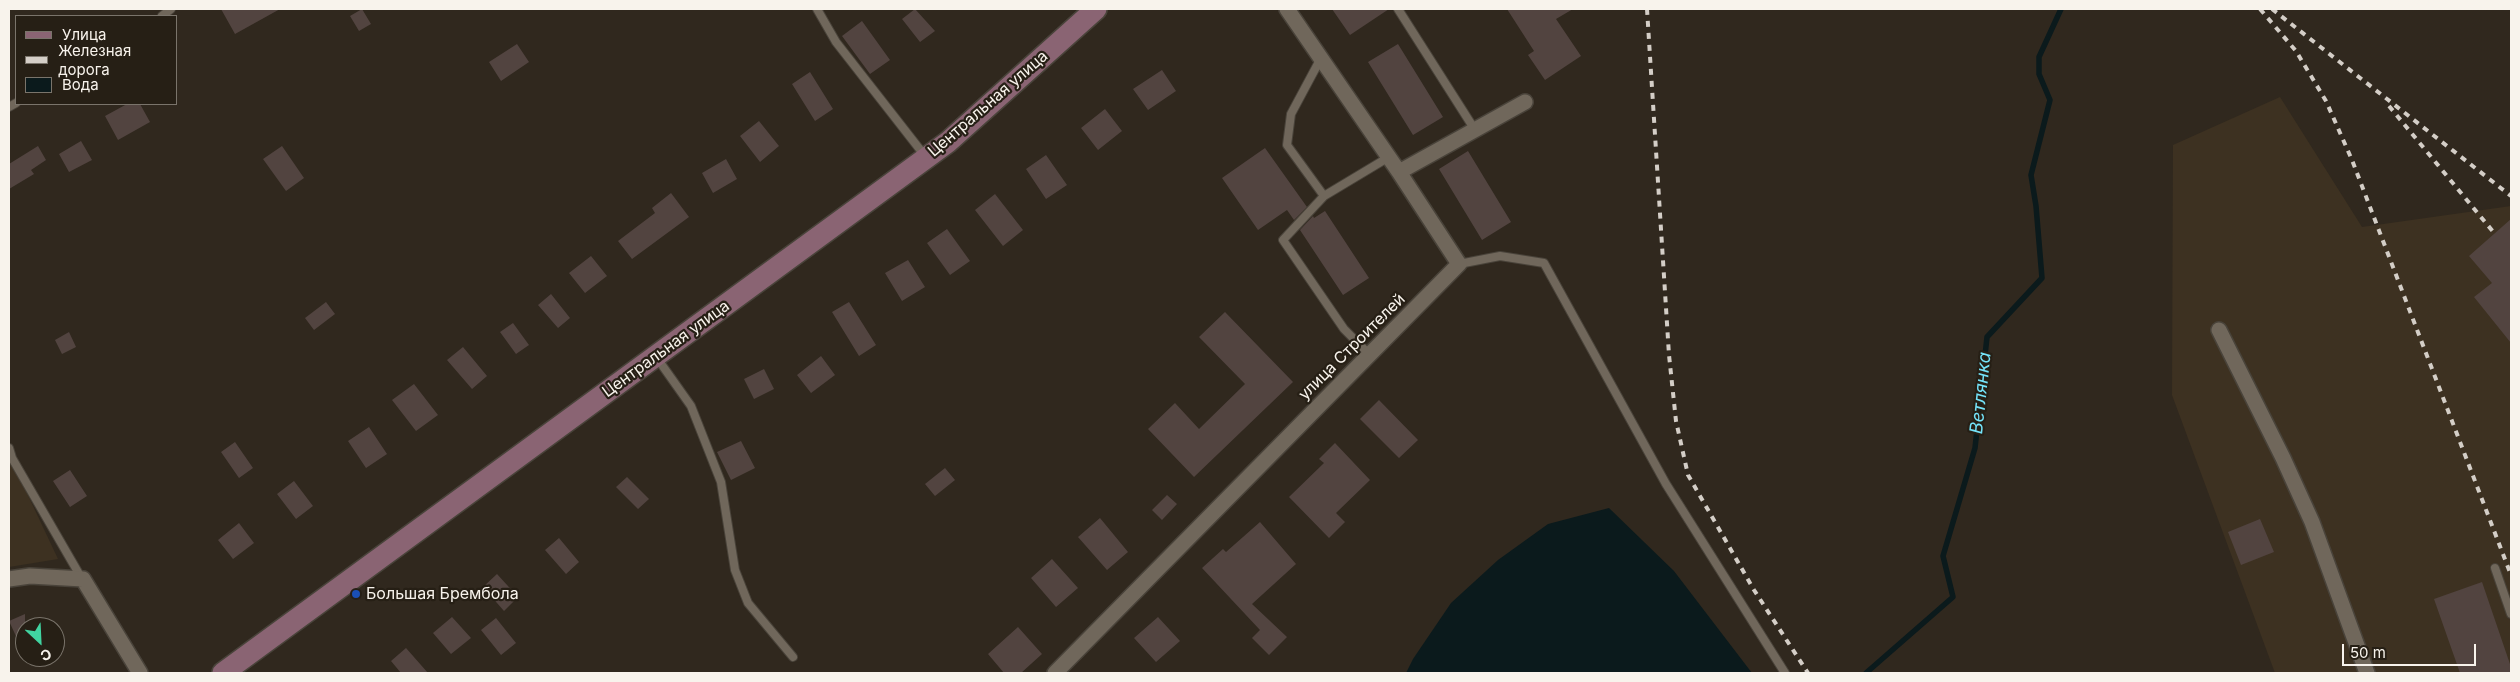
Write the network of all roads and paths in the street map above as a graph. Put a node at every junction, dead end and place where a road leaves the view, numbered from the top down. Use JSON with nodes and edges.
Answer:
{"nodes":[{"id":1,"x":817,"y":9,"type":"edge"},
{"id":2,"x":1096,"y":9,"type":"edge"},
{"id":3,"x":1287,"y":9,"type":"edge"},
{"id":4,"x":1398,"y":9,"type":"edge"},
{"id":5,"x":1321,"y":58,"type":"junction"},
{"id":6,"x":1526,"y":102,"type":"dead end"},
{"id":7,"x":1475,"y":130,"type":"junction"},
{"id":8,"x":1389,"y":157,"type":"junction"},
{"id":9,"x":927,"y":158,"type":"junction"},
{"id":10,"x":1399,"y":172,"type":"junction"},
{"id":11,"x":1324,"y":196,"type":"junction"},
{"id":12,"x":1459,"y":264,"type":"junction"},
{"id":13,"x":2219,"y":330,"type":"dead end"},
{"id":14,"x":1369,"y":354,"type":"junction"},
{"id":15,"x":656,"y":356,"type":"junction"},
{"id":16,"x":9,"y":448,"type":"edge"},
{"id":17,"x":2495,"y":568,"type":"dead end"},
{"id":18,"x":82,"y":579,"type":"junction"},
{"id":19,"x":9,"y":580,"type":"edge"},
{"id":20,"x":2511,"y":614,"type":"edge"},
{"id":21,"x":792,"y":657,"type":"dead end"},
{"id":22,"x":140,"y":673,"type":"edge"},
{"id":23,"x":223,"y":673,"type":"edge"},
{"id":24,"x":1055,"y":673,"type":"edge"},
{"id":25,"x":1785,"y":673,"type":"edge"},
{"id":26,"x":2367,"y":673,"type":"edge"}],
"edges":[{"from":1,"to":9,"type":"lane"},
{"from":2,"to":9,"type":"main road","name":"Центральная улица"},
{"from":3,"to":5,"type":"street"},
{"from":4,"to":7,"type":"lane"},
{"from":5,"to":8,"type":"street"},
{"from":5,"to":11,"type":"lane"},
{"from":6,"to":7,"type":"street"},
{"from":7,"to":10,"type":"street"},
{"from":8,"to":10,"type":"street"},
{"from":8,"to":11,"type":"lane"},
{"from":9,"to":15,"type":"main road","name":"Центральная улица"},
{"from":10,"to":12,"type":"street"},
{"from":11,"to":14,"type":"lane"},
{"from":12,"to":14,"type":"street","name":"улица Строителей"},
{"from":12,"to":25,"type":"lane"},
{"from":13,"to":26,"type":"street"},
{"from":14,"to":24,"type":"street","name":"улица Строителей"},
{"from":15,"to":21,"type":"lane"},
{"from":15,"to":23,"type":"main road","name":"Центральная улица"},
{"from":16,"to":18,"type":"lane"},
{"from":17,"to":20,"type":"lane"},
{"from":18,"to":19,"type":"street"},
{"from":18,"to":22,"type":"street"}]}
